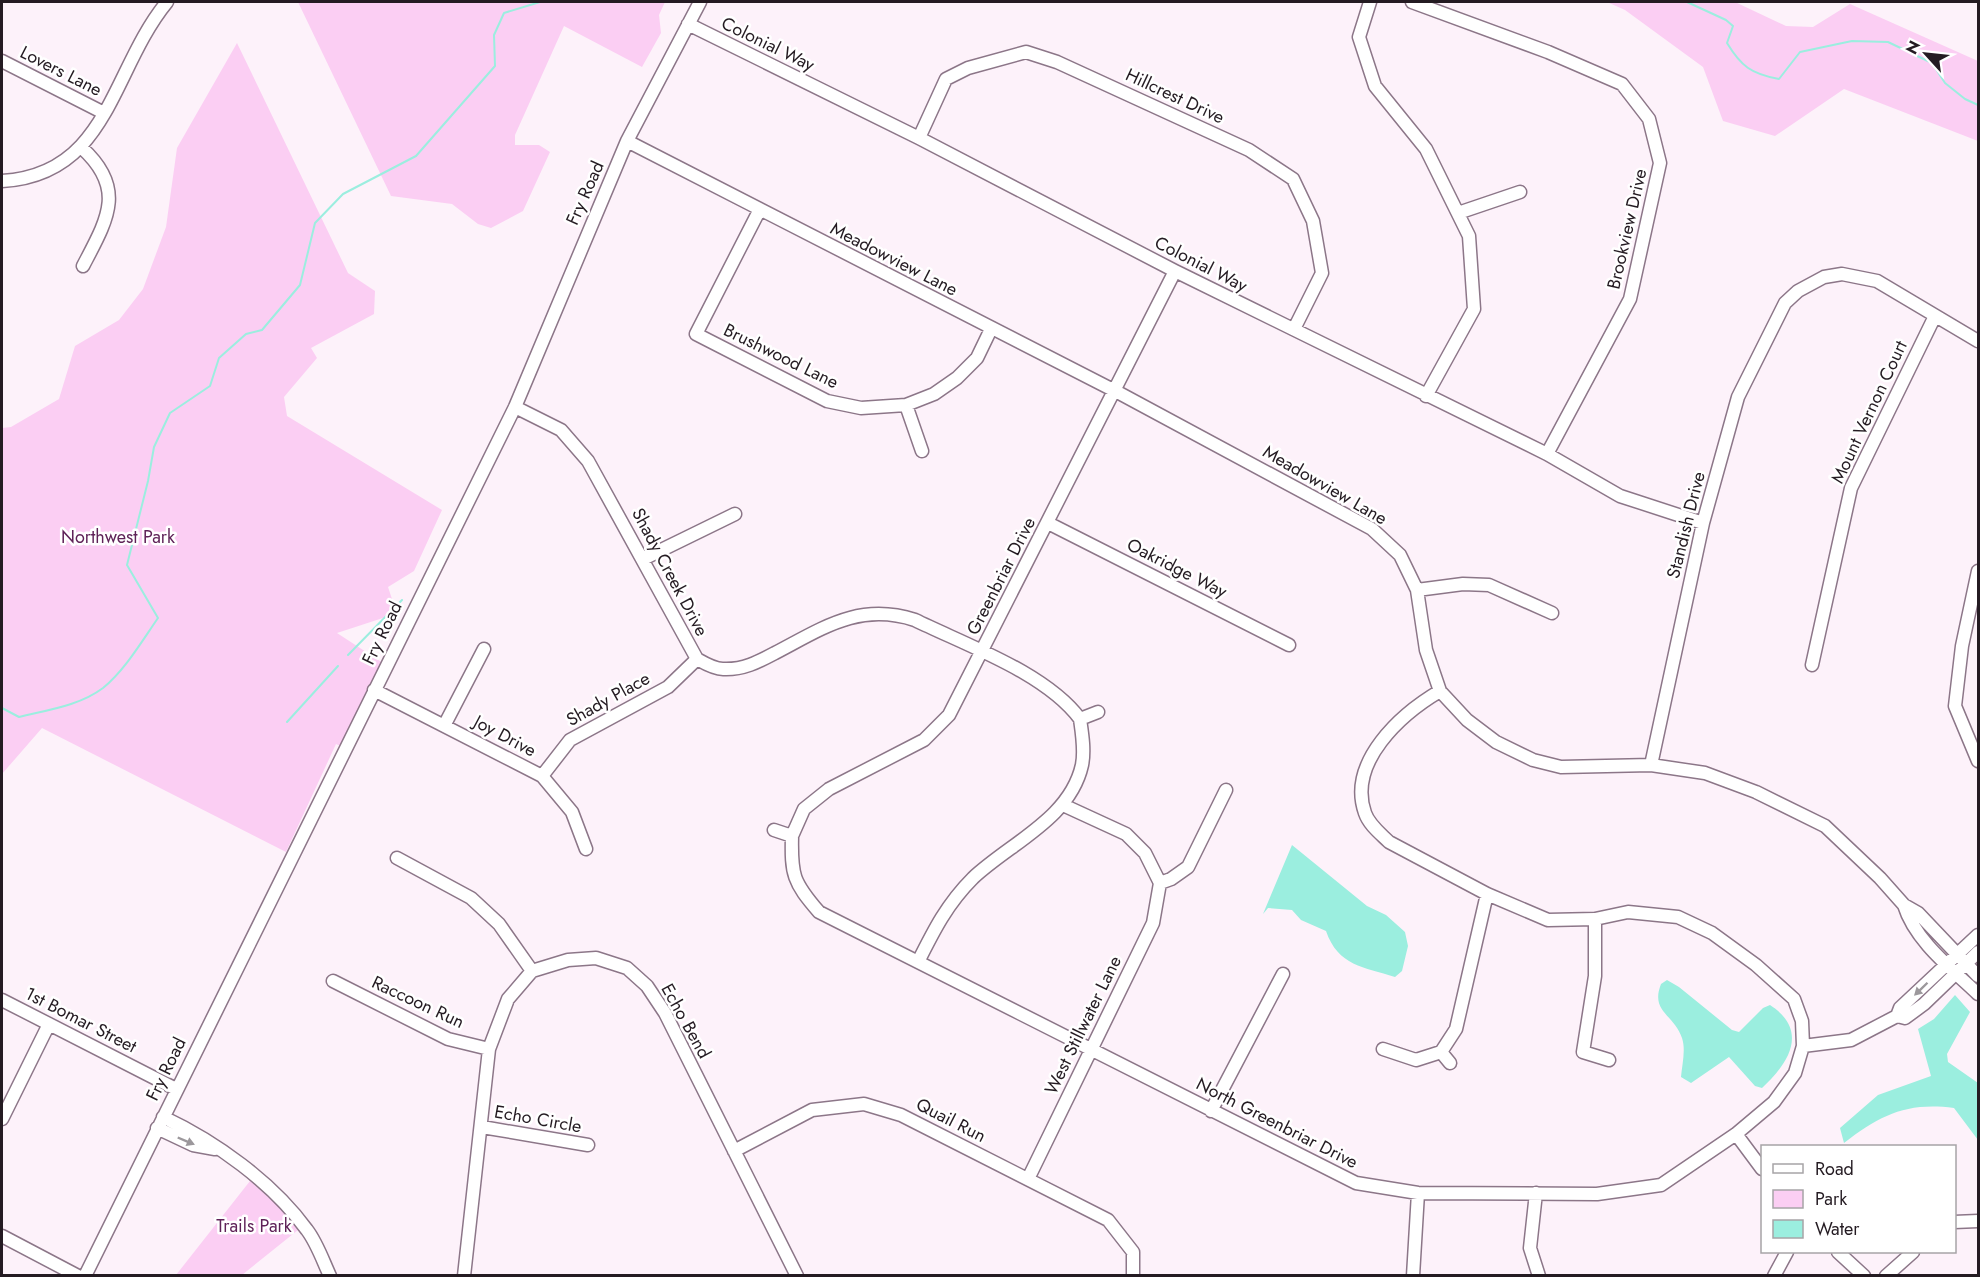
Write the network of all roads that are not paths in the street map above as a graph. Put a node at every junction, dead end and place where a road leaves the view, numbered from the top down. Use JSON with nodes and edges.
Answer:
{"nodes":[{"id":1,"x":167,"y":2,"type":"edge"},
{"id":2,"x":700,"y":2,"type":"edge"},
{"id":3,"x":1370,"y":2,"type":"edge"},
{"id":4,"x":1412,"y":2,"type":"edge"},
{"id":5,"x":688,"y":24,"type":"junction"},
{"id":6,"x":2,"y":61,"type":"edge"},
{"id":7,"x":104,"y":113,"type":"junction"},
{"id":8,"x":919,"y":138,"type":"junction"},
{"id":9,"x":627,"y":141,"type":"junction"},
{"id":10,"x":82,"y":148,"type":"junction"},
{"id":11,"x":2,"y":181,"type":"edge"},
{"id":12,"x":1520,"y":192,"type":"dead end"},
{"id":13,"x":759,"y":211,"type":"junction"},
{"id":14,"x":1458,"y":213,"type":"junction"},
{"id":15,"x":83,"y":266,"type":"dead end"},
{"id":16,"x":1175,"y":271,"type":"junction"},
{"id":17,"x":1935,"y":316,"type":"junction"},
{"id":18,"x":991,"y":329,"type":"junction"},
{"id":19,"x":1294,"y":329,"type":"junction"},
{"id":20,"x":1978,"y":341,"type":"edge"},
{"id":21,"x":1114,"y":391,"type":"junction"},
{"id":22,"x":1426,"y":396,"type":"junction"},
{"id":23,"x":906,"y":405,"type":"junction"},
{"id":24,"x":515,"y":407,"type":"junction"},
{"id":25,"x":922,"y":451,"type":"dead end"},
{"id":26,"x":1547,"y":454,"type":"junction"},
{"id":27,"x":735,"y":514,"type":"dead end"},
{"id":28,"x":1048,"y":523,"type":"junction"},
{"id":29,"x":1703,"y":523,"type":"junction"},
{"id":30,"x":643,"y":559,"type":"junction"},
{"id":31,"x":1978,"y":572,"type":"edge"},
{"id":32,"x":1417,"y":590,"type":"junction"},
{"id":33,"x":1552,"y":613,"type":"dead end"},
{"id":34,"x":1289,"y":645,"type":"dead end"},
{"id":35,"x":484,"y":648,"type":"dead end"},
{"id":36,"x":982,"y":652,"type":"junction"},
{"id":37,"x":696,"y":659,"type":"junction"},
{"id":38,"x":1812,"y":665,"type":"dead end"},
{"id":39,"x":374,"y":690,"type":"junction"},
{"id":40,"x":1440,"y":691,"type":"junction"},
{"id":41,"x":1098,"y":712,"type":"dead end"},
{"id":42,"x":1080,"y":719,"type":"junction"},
{"id":43,"x":445,"y":724,"type":"junction"},
{"id":44,"x":1978,"y":761,"type":"edge"},
{"id":45,"x":1651,"y":765,"type":"junction"},
{"id":46,"x":542,"y":776,"type":"junction"},
{"id":47,"x":1226,"y":790,"type":"dead end"},
{"id":48,"x":1063,"y":805,"type":"junction"},
{"id":49,"x":774,"y":830,"type":"dead end"},
{"id":50,"x":792,"y":836,"type":"junction"},
{"id":51,"x":586,"y":849,"type":"dead end"},
{"id":52,"x":397,"y":858,"type":"dead end"},
{"id":53,"x":1160,"y":883,"type":"junction"},
{"id":54,"x":1487,"y":894,"type":"junction"},
{"id":55,"x":1904,"y":905,"type":"junction"},
{"id":56,"x":1595,"y":920,"type":"junction"},
{"id":57,"x":1978,"y":935,"type":"edge"},
{"id":58,"x":1978,"y":952,"type":"edge"},
{"id":59,"x":1957,"y":954,"type":"junction"},
{"id":60,"x":918,"y":962,"type":"junction"},
{"id":61,"x":1947,"y":964,"type":"junction"},
{"id":62,"x":1966,"y":964,"type":"junction"},
{"id":63,"x":532,"y":971,"type":"junction"},
{"id":64,"x":1956,"y":973,"type":"junction"},
{"id":65,"x":1282,"y":974,"type":"dead end"},
{"id":66,"x":1978,"y":976,"type":"edge"},
{"id":67,"x":333,"y":981,"type":"dead end"},
{"id":68,"x":1978,"y":994,"type":"edge"},
{"id":69,"x":2,"y":1000,"type":"edge"},
{"id":70,"x":1897,"y":1016,"type":"junction"},
{"id":71,"x":49,"y":1024,"type":"junction"},
{"id":72,"x":1803,"y":1046,"type":"junction"},
{"id":73,"x":489,"y":1049,"type":"junction"},
{"id":74,"x":1383,"y":1049,"type":"dead end"},
{"id":75,"x":1090,"y":1050,"type":"junction"},
{"id":76,"x":1441,"y":1052,"type":"junction"},
{"id":77,"x":1609,"y":1060,"type":"dead end"},
{"id":78,"x":1450,"y":1064,"type":"dead end"},
{"id":79,"x":176,"y":1089,"type":"junction"},
{"id":80,"x":1211,"y":1111,"type":"junction"},
{"id":81,"x":2,"y":1119,"type":"edge"},
{"id":82,"x":160,"y":1123,"type":"junction"},
{"id":83,"x":482,"y":1127,"type":"junction"},
{"id":84,"x":1736,"y":1134,"type":"junction"},
{"id":85,"x":588,"y":1145,"type":"dead end"},
{"id":86,"x":734,"y":1151,"type":"junction"},
{"id":87,"x":1761,"y":1168,"type":"edge"},
{"id":88,"x":1028,"y":1179,"type":"junction"},
{"id":89,"x":1418,"y":1193,"type":"junction"},
{"id":90,"x":1536,"y":1193,"type":"junction"},
{"id":91,"x":1978,"y":1221,"type":"edge"},
{"id":92,"x":1956,"y":1222,"type":"edge"},
{"id":93,"x":2,"y":1236,"type":"edge"},
{"id":94,"x":1787,"y":1253,"type":"edge"},
{"id":95,"x":1840,"y":1253,"type":"edge"},
{"id":96,"x":1911,"y":1253,"type":"edge"},
{"id":97,"x":78,"y":1275,"type":"edge"},
{"id":98,"x":85,"y":1275,"type":"edge"},
{"id":99,"x":330,"y":1275,"type":"edge"},
{"id":100,"x":464,"y":1275,"type":"edge"},
{"id":101,"x":797,"y":1275,"type":"edge"},
{"id":102,"x":1133,"y":1275,"type":"edge"},
{"id":103,"x":1413,"y":1275,"type":"edge"},
{"id":104,"x":1539,"y":1275,"type":"edge"},
{"id":105,"x":1774,"y":1275,"type":"edge"},
{"id":106,"x":1864,"y":1275,"type":"edge"},
{"id":107,"x":1886,"y":1275,"type":"edge"}],
"edges":[{"from":1,"to":7,"type":"street"},
{"from":2,"to":5,"type":"street","name":"Fry Road"},
{"from":3,"to":14,"type":"street"},
{"from":4,"to":26,"type":"street","name":"Brookview Drive"},
{"from":5,"to":8,"type":"street","name":"Colonial Way"},
{"from":5,"to":9,"type":"street","name":"Fry Road"},
{"from":6,"to":7,"type":"street","name":"Lovers Lane"},
{"from":7,"to":10,"type":"street"},
{"from":8,"to":16,"type":"street","name":"Colonial Way"},
{"from":8,"to":19,"type":"street","name":"Hillcrest Drive"},
{"from":9,"to":13,"type":"street","name":"Meadowview Lane"},
{"from":9,"to":24,"type":"street","name":"Fry Road"},
{"from":10,"to":11,"type":"street"},
{"from":10,"to":15,"type":"street"},
{"from":12,"to":14,"type":"street"},
{"from":13,"to":18,"type":"street","name":"Meadowview Lane"},
{"from":13,"to":23,"type":"street","name":"Brushwood Lane"},
{"from":14,"to":22,"type":"street"},
{"from":16,"to":19,"type":"street","name":"Colonial Way"},
{"from":16,"to":21,"type":"street","name":"Greenbriar Drive"},
{"from":17,"to":20,"type":"street"},
{"from":17,"to":29,"type":"street","name":"Standish Drive"},
{"from":17,"to":38,"type":"street","name":"Mount Vernon Court"},
{"from":18,"to":21,"type":"street","name":"Meadowview Lane"},
{"from":18,"to":23,"type":"street","name":"Brushwood Lane"},
{"from":19,"to":22,"type":"street","name":"Colonial Way"},
{"from":21,"to":28,"type":"street","name":"Greenbriar Drive"},
{"from":21,"to":32,"type":"street","name":"Meadowview Lane"},
{"from":22,"to":26,"type":"street","name":"Colonial Way"},
{"from":23,"to":25,"type":"street"},
{"from":24,"to":30,"type":"street","name":"Shady Creek Drive"},
{"from":24,"to":39,"type":"street","name":"Fry Road"},
{"from":26,"to":29,"type":"street","name":"Colonial Way"},
{"from":27,"to":30,"type":"street"},
{"from":28,"to":34,"type":"street","name":"Oakridge Way"},
{"from":28,"to":36,"type":"street","name":"Greenbriar Drive"},
{"from":29,"to":45,"type":"street","name":"Standish Drive"},
{"from":30,"to":37,"type":"street","name":"Shady Creek Drive"},
{"from":31,"to":44,"type":"street"},
{"from":32,"to":33,"type":"street"},
{"from":32,"to":40,"type":"street","name":"Meadowview Lane"},
{"from":35,"to":43,"type":"street"},
{"from":36,"to":37,"type":"street","name":"Shady Creek Drive"},
{"from":36,"to":42,"type":"street","name":"Shady Creek Drive"},
{"from":36,"to":50,"type":"street","name":"Greenbriar Drive"},
{"from":37,"to":46,"type":"street","name":"Shady Place"},
{"from":39,"to":43,"type":"street","name":"Joy Drive"},
{"from":39,"to":79,"type":"street","name":"Fry Road"},
{"from":40,"to":45,"type":"street","name":"Meadowview Lane"},
{"from":40,"to":54,"type":"street"},
{"from":41,"to":42,"type":"street"},
{"from":42,"to":48,"type":"street"},
{"from":43,"to":46,"type":"street","name":"Joy Drive"},
{"from":45,"to":55,"type":"street","name":"Meadowview Lane"},
{"from":46,"to":51,"type":"street","name":"Joy Drive"},
{"from":47,"to":53,"type":"street"},
{"from":48,"to":53,"type":"street"},
{"from":48,"to":60,"type":"street"},
{"from":49,"to":50,"type":"street"},
{"from":50,"to":60,"type":"street","name":"North Greenbriar Drive"},
{"from":52,"to":63,"type":"street"},
{"from":53,"to":75,"type":"street","name":"West Stillwater Lane"},
{"from":54,"to":56,"type":"street"},
{"from":54,"to":76,"type":"street"},
{"from":55,"to":59,"type":"street","name":"Meadowview Lane"},
{"from":55,"to":61,"type":"street","name":"Meadowview Lane"},
{"from":56,"to":72,"type":"street"},
{"from":56,"to":77,"type":"street"},
{"from":57,"to":59,"type":"street"},
{"from":58,"to":62,"type":"street"},
{"from":59,"to":61,"type":"street"},
{"from":59,"to":62,"type":"street","name":"Meadowview Lane"},
{"from":60,"to":75,"type":"street","name":"North Greenbriar Drive"},
{"from":61,"to":64,"type":"street","name":"Meadowview Lane"},
{"from":61,"to":70,"type":"street","one_way":true},
{"from":62,"to":64,"type":"street"},
{"from":62,"to":66,"type":"street","name":"Meadowview Lane"},
{"from":63,"to":73,"type":"street"},
{"from":63,"to":86,"type":"street","name":"Echo Bend"},
{"from":64,"to":68,"type":"street","name":"Meadowview Lane"},
{"from":64,"to":70,"type":"street"},
{"from":65,"to":80,"type":"street"},
{"from":67,"to":73,"type":"street","name":"Raccoon Run"},
{"from":69,"to":71,"type":"street","name":"1st Bomar Street"},
{"from":70,"to":72,"type":"street"},
{"from":71,"to":79,"type":"street","name":"1st Bomar Street"},
{"from":71,"to":81,"type":"street"},
{"from":72,"to":84,"type":"street","name":"North Greenbriar Drive"},
{"from":73,"to":83,"type":"street"},
{"from":74,"to":76,"type":"street"},
{"from":75,"to":80,"type":"street","name":"North Greenbriar Drive"},
{"from":75,"to":88,"type":"street","name":"West Stillwater Lane"},
{"from":76,"to":78,"type":"street"},
{"from":79,"to":82,"type":"street","name":"Fry Road"},
{"from":80,"to":89,"type":"street","name":"North Greenbriar Drive"},
{"from":82,"to":98,"type":"street","name":"Fry Road"},
{"from":82,"to":99,"type":"street"},
{"from":83,"to":85,"type":"street","name":"Echo Circle"},
{"from":83,"to":100,"type":"street"},
{"from":84,"to":87,"type":"street"},
{"from":84,"to":90,"type":"street","name":"North Greenbriar Drive"},
{"from":86,"to":88,"type":"street","name":"Quail Run"},
{"from":86,"to":101,"type":"street","name":"Echo Bend"},
{"from":88,"to":102,"type":"street","name":"Quail Run"},
{"from":89,"to":90,"type":"street","name":"North Greenbriar Drive"},
{"from":89,"to":103,"type":"street"},
{"from":90,"to":104,"type":"street"},
{"from":91,"to":92,"type":"street"},
{"from":93,"to":97,"type":"street"},
{"from":94,"to":105,"type":"street"},
{"from":95,"to":106,"type":"street"},
{"from":96,"to":107,"type":"street"}]}
